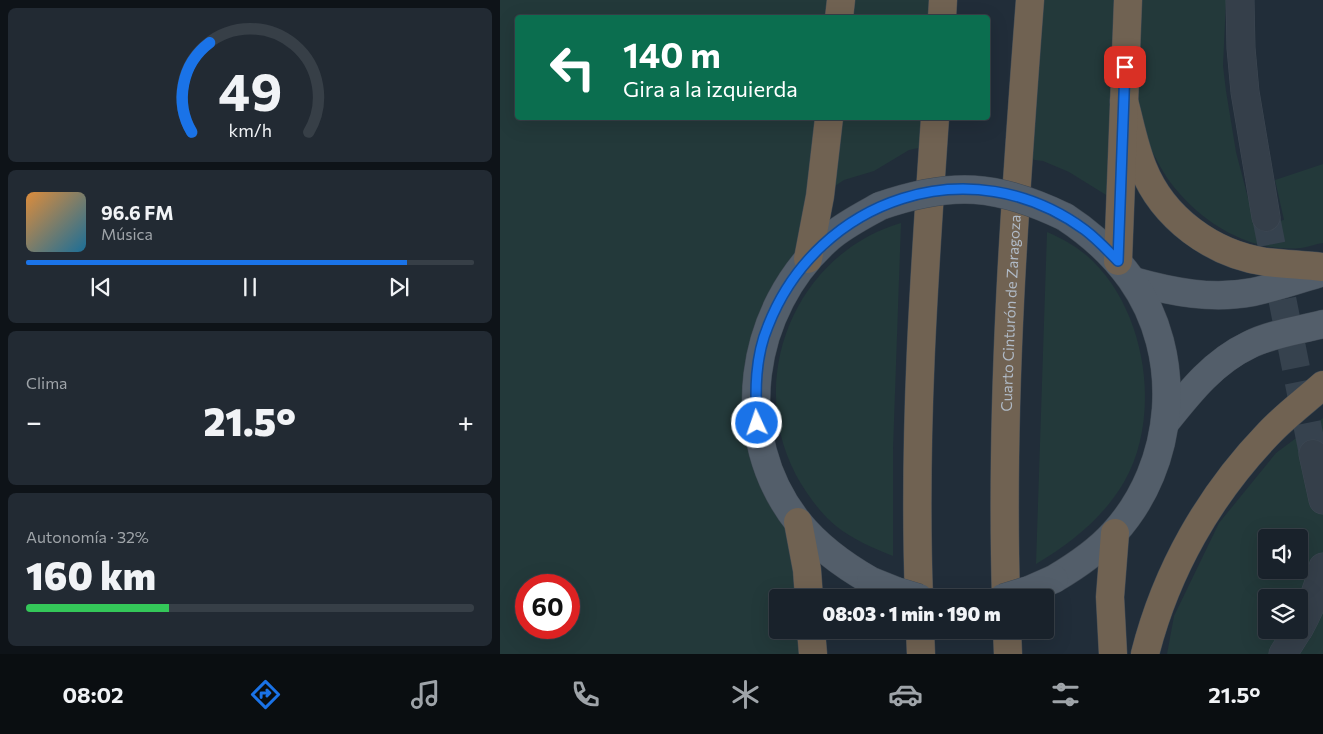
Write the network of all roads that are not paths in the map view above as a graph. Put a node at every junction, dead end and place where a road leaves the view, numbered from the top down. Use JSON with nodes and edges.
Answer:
{"nodes":[{"id":1,"x":841,"y":0,"type":"edge"},
{"id":2,"x":944,"y":0,"type":"edge"},
{"id":3,"x":1030,"y":0,"type":"edge"},
{"id":4,"x":1128,"y":0,"type":"edge"},
{"id":5,"x":1240,"y":0,"type":"edge"},
{"id":6,"x":840,"y":15,"type":"edge"},
{"id":7,"x":942,"y":15,"type":"edge"},
{"id":8,"x":1124,"y":101,"type":"junction"},
{"id":9,"x":829,"y":120,"type":"edge"},
{"id":10,"x":935,"y":120,"type":"edge"},
{"id":11,"x":1266,"y":217,"type":"tunnel mouth"},
{"id":12,"x":808,"y":259,"type":"junction"},
{"id":13,"x":1323,"y":267,"type":"edge"},
{"id":14,"x":1125,"y":271,"type":"junction"},
{"id":15,"x":1323,"y":272,"type":"edge"},
{"id":16,"x":1323,"y":324,"type":"edge"},
{"id":17,"x":1323,"y":385,"type":"edge"},
{"id":18,"x":1165,"y":423,"type":"junction"},
{"id":19,"x":1313,"y":454,"type":"tunnel mouth"},
{"id":20,"x":1323,"y":500,"type":"edge"},
{"id":21,"x":798,"y":522,"type":"junction"},
{"id":22,"x":1115,"y":533,"type":"junction"},
{"id":23,"x":1323,"y":567,"type":"edge"},
{"id":24,"x":808,"y":589,"type":"edge"},
{"id":25,"x":891,"y":589,"type":"edge"},
{"id":26,"x":919,"y":589,"type":"edge"},
{"id":27,"x":1005,"y":589,"type":"edge"},
{"id":28,"x":1031,"y":589,"type":"edge"},
{"id":29,"x":1308,"y":611,"type":"edge"},
{"id":30,"x":812,"y":639,"type":"edge"},
{"id":31,"x":920,"y":639,"type":"edge"},
{"id":32,"x":1007,"y":639,"type":"edge"},
{"id":33,"x":1292,"y":639,"type":"edge"},
{"id":34,"x":813,"y":654,"type":"edge"},
{"id":35,"x":921,"y":654,"type":"edge"},
{"id":36,"x":1008,"y":654,"type":"edge"},
{"id":37,"x":1113,"y":654,"type":"edge"},
{"id":38,"x":1145,"y":654,"type":"edge"},
{"id":39,"x":1283,"y":654,"type":"edge"}],
"edges":[{"from":1,"to":6,"type":"highway"},
{"from":2,"to":7,"type":"highway"},
{"from":3,"to":27,"type":"highway","name":"Cuarto Cinturón de Zaragoza"},
{"from":4,"to":8,"type":"highway"},
{"from":5,"to":11,"type":"street"},
{"from":8,"to":13,"type":"highway"},
{"from":8,"to":14,"type":"highway"},
{"from":9,"to":12,"type":"highway"},
{"from":10,"to":26,"type":"highway"},
{"from":12,"to":14,"type":"main road","bridge":true},
{"from":12,"to":21,"type":"main road"},
{"from":14,"to":15,"type":"main road"},
{"from":14,"to":18,"type":"main road"},
{"from":16,"to":18,"type":"main road"},
{"from":17,"to":38,"type":"highway"},
{"from":18,"to":22,"type":"main road"},
{"from":19,"to":20,"type":"street"},
{"from":21,"to":24,"type":"highway"},
{"from":21,"to":25,"type":"main road","bridge":true},
{"from":22,"to":28,"type":"main road","bridge":true},
{"from":22,"to":37,"type":"highway"},
{"from":23,"to":29,"type":"street"},
{"from":30,"to":34,"type":"highway"},
{"from":31,"to":35,"type":"highway"},
{"from":32,"to":36,"type":"highway"},
{"from":33,"to":39,"type":"street"}]}
